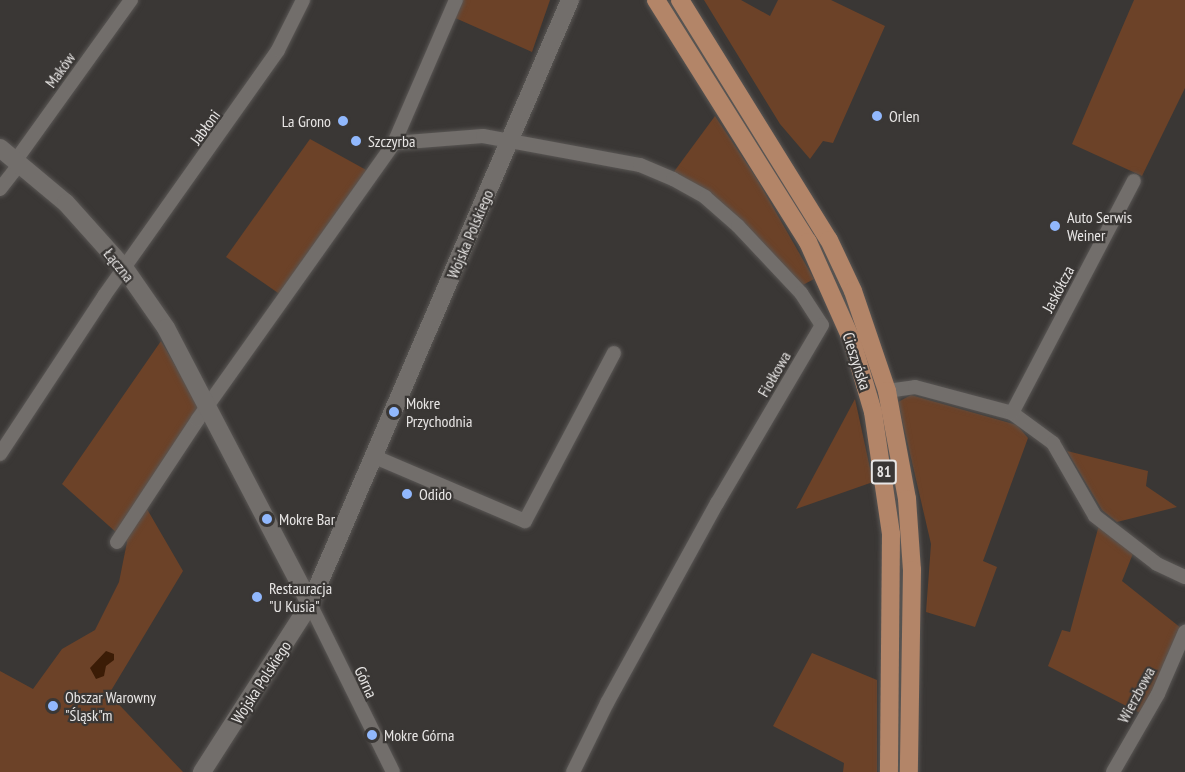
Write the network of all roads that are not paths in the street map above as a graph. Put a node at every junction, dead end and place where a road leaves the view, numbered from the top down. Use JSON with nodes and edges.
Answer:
{"nodes":[{"id":1,"x":131,"y":0,"type":"edge"},
{"id":2,"x":303,"y":0,"type":"edge"},
{"id":3,"x":456,"y":0,"type":"edge"},
{"id":4,"x":570,"y":0,"type":"edge"},
{"id":5,"x":656,"y":0,"type":"edge"},
{"id":6,"x":680,"y":0,"type":"edge"},
{"id":7,"x":394,"y":143,"type":"junction"},
{"id":8,"x":510,"y":144,"type":"junction"},
{"id":9,"x":0,"y":148,"type":"edge"},
{"id":10,"x":18,"y":161,"type":"junction"},
{"id":11,"x":1134,"y":181,"type":"dead end"},
{"id":12,"x":0,"y":189,"type":"edge"},
{"id":13,"x":124,"y":269,"type":"junction"},
{"id":14,"x":614,"y":353,"type":"dead end"},
{"id":15,"x":887,"y":391,"type":"junction"},
{"id":16,"x":208,"y":405,"type":"junction"},
{"id":17,"x":1012,"y":413,"type":"junction"},
{"id":18,"x":0,"y":454,"type":"edge"},
{"id":19,"x":375,"y":457,"type":"junction"},
{"id":20,"x":117,"y":542,"type":"dead end"},
{"id":21,"x":1185,"y":577,"type":"edge"},
{"id":22,"x":310,"y":604,"type":"junction"},
{"id":23,"x":1185,"y":632,"type":"edge"},
{"id":24,"x":202,"y":772,"type":"edge"},
{"id":25,"x":393,"y":772,"type":"edge"},
{"id":26,"x":573,"y":772,"type":"edge"},
{"id":27,"x":889,"y":772,"type":"edge"},
{"id":28,"x":909,"y":772,"type":"edge"},
{"id":29,"x":1113,"y":772,"type":"edge"}],
"edges":[{"from":1,"to":10,"type":"street","name":"Maków"},
{"from":2,"to":13,"type":"street","name":"Jabłoni"},
{"from":3,"to":7,"type":"street"},
{"from":4,"to":8,"type":"street","name":"Wojska Polskiego"},
{"from":5,"to":27,"type":"main road","name":"Cieszyńska","number":"81"},
{"from":6,"to":15,"type":"main road","name":"Cieszyńska","number":"81"},
{"from":7,"to":8,"type":"street"},
{"from":7,"to":16,"type":"street"},
{"from":8,"to":19,"type":"street","name":"Wojska Polskiego"},
{"from":8,"to":26,"type":"street","name":"Fiołkowa"},
{"from":9,"to":10,"type":"street","name":"Łączna"},
{"from":10,"to":12,"type":"street","name":"Maków"},
{"from":10,"to":13,"type":"street","name":"Łączna"},
{"from":11,"to":17,"type":"street","name":"Jaskółcza"},
{"from":13,"to":16,"type":"street","name":"Łączna"},
{"from":13,"to":18,"type":"street","name":"Jabłoni"},
{"from":14,"to":19,"type":"street"},
{"from":15,"to":17,"type":"street"},
{"from":15,"to":28,"type":"main road","name":"Cieszyńska","number":"81"},
{"from":16,"to":20,"type":"street"},
{"from":16,"to":22,"type":"street","name":"Łączna"},
{"from":17,"to":21,"type":"street"},
{"from":19,"to":22,"type":"street","name":"Wojska Polskiego"},
{"from":22,"to":24,"type":"street","name":"Wojska Polskiego"},
{"from":22,"to":25,"type":"street","name":"Górna"},
{"from":23,"to":29,"type":"street","name":"Wierzbowa"}]}
